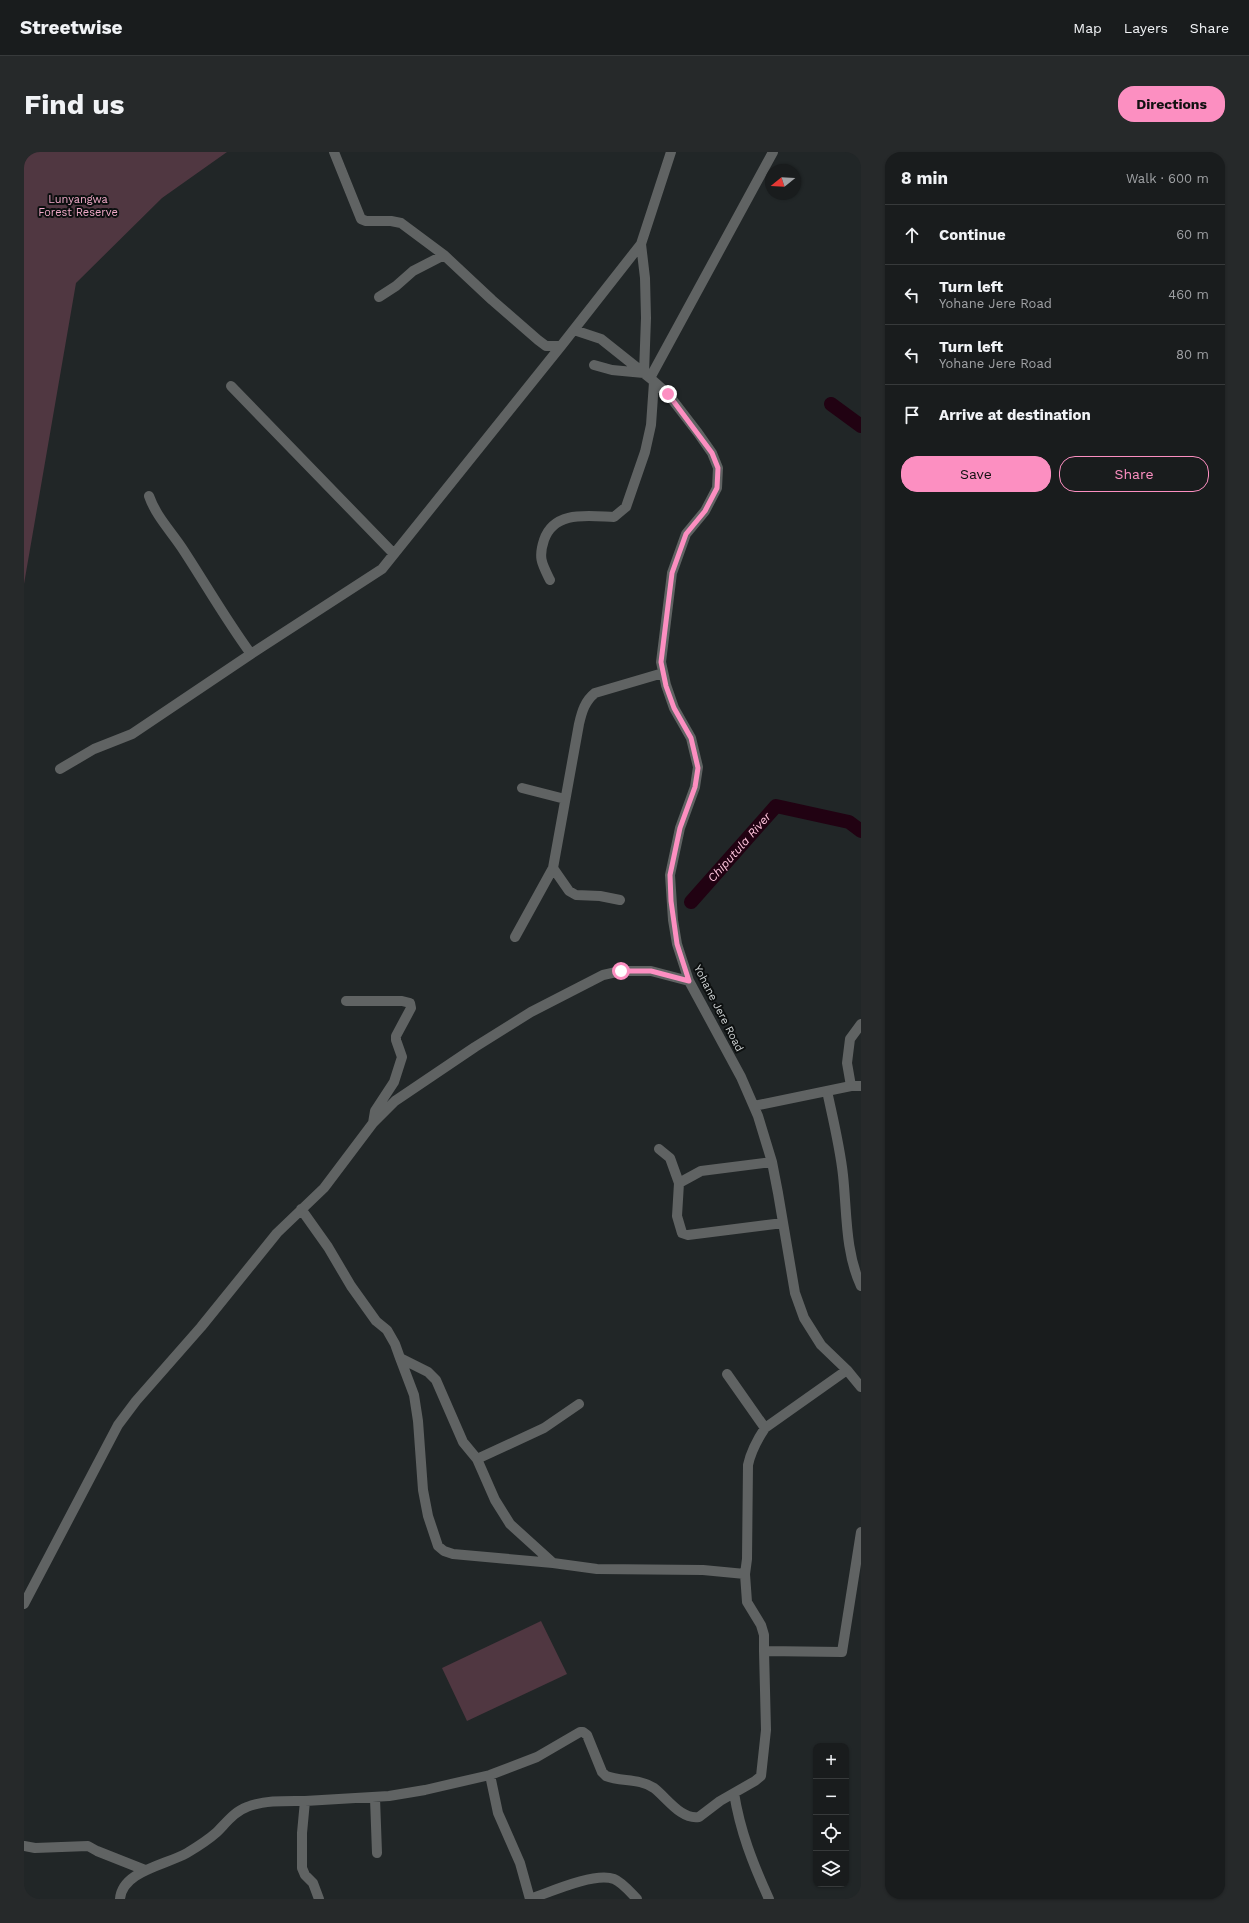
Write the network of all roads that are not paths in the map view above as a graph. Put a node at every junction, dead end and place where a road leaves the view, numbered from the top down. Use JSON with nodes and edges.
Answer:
{"nodes":[{"id":1,"x":334,"y":152,"type":"edge"},
{"id":2,"x":671,"y":152,"type":"edge"},
{"id":3,"x":773,"y":152,"type":"edge"},
{"id":4,"x":641,"y":244,"type":"junction"},
{"id":5,"x":444,"y":255,"type":"junction"},
{"id":6,"x":379,"y":297,"type":"dead end"},
{"id":7,"x":574,"y":330,"type":"junction"},
{"id":8,"x":561,"y":346,"type":"junction"},
{"id":9,"x":594,"y":365,"type":"dead end"},
{"id":10,"x":649,"y":378,"type":"junction"},
{"id":11,"x":231,"y":386,"type":"dead end"},
{"id":12,"x":150,"y":496,"type":"dead end"},
{"id":13,"x":394,"y":554,"type":"junction"},
{"id":14,"x":550,"y":580,"type":"dead end"},
{"id":15,"x":251,"y":654,"type":"junction"},
{"id":16,"x":663,"y":674,"type":"junction"},
{"id":17,"x":60,"y":769,"type":"dead end"},
{"id":18,"x":522,"y":788,"type":"dead end"},
{"id":19,"x":565,"y":799,"type":"junction"},
{"id":20,"x":553,"y":868,"type":"junction"},
{"id":21,"x":620,"y":900,"type":"dead end"},
{"id":22,"x":515,"y":937,"type":"dead end"},
{"id":23,"x":689,"y":981,"type":"junction"},
{"id":24,"x":346,"y":1001,"type":"dead end"},
{"id":25,"x":861,"y":1024,"type":"edge"},
{"id":26,"x":856,"y":1086,"type":"edge"},
{"id":27,"x":827,"y":1091,"type":"junction"},
{"id":28,"x":754,"y":1106,"type":"junction"},
{"id":29,"x":373,"y":1123,"type":"junction"},
{"id":30,"x":659,"y":1150,"type":"dead end"},
{"id":31,"x":772,"y":1162,"type":"junction"},
{"id":32,"x":679,"y":1182,"type":"junction"},
{"id":33,"x":301,"y":1209,"type":"junction"},
{"id":34,"x":783,"y":1223,"type":"junction"},
{"id":35,"x":861,"y":1286,"type":"edge"},
{"id":36,"x":400,"y":1358,"type":"junction"},
{"id":37,"x":847,"y":1370,"type":"junction"},
{"id":38,"x":727,"y":1374,"type":"dead end"},
{"id":39,"x":861,"y":1387,"type":"edge"},
{"id":40,"x":579,"y":1404,"type":"dead end"},
{"id":41,"x":764,"y":1428,"type":"junction"},
{"id":42,"x":477,"y":1459,"type":"junction"},
{"id":43,"x":861,"y":1532,"type":"edge"},
{"id":44,"x":553,"y":1563,"type":"junction"},
{"id":45,"x":745,"y":1574,"type":"junction"},
{"id":46,"x":24,"y":1604,"type":"edge"},
{"id":47,"x":764,"y":1651,"type":"junction"},
{"id":48,"x":490,"y":1775,"type":"junction"},
{"id":49,"x":734,"y":1793,"type":"junction"},
{"id":50,"x":375,"y":1798,"type":"junction"},
{"id":51,"x":305,"y":1801,"type":"junction"},
{"id":52,"x":24,"y":1846,"type":"edge"},
{"id":53,"x":377,"y":1853,"type":"dead end"},
{"id":54,"x":145,"y":1870,"type":"junction"},
{"id":55,"x":767,"y":1895,"type":"edge"},
{"id":56,"x":120,"y":1899,"type":"edge"},
{"id":57,"x":319,"y":1899,"type":"edge"},
{"id":58,"x":530,"y":1899,"type":"edge"},
{"id":59,"x":637,"y":1899,"type":"edge"},
{"id":60,"x":757,"y":1899,"type":"edge"}],
"edges":[{"from":1,"to":5,"type":"street"},
{"from":2,"to":4,"type":"street"},
{"from":3,"to":10,"type":"street"},
{"from":4,"to":7,"type":"street"},
{"from":4,"to":10,"type":"street"},
{"from":5,"to":6,"type":"street"},
{"from":5,"to":8,"type":"street"},
{"from":7,"to":8,"type":"street"},
{"from":7,"to":10,"type":"street","name":"Yohane Jere Road"},
{"from":8,"to":13,"type":"street"},
{"from":9,"to":10,"type":"street"},
{"from":10,"to":14,"type":"street"},
{"from":10,"to":16,"type":"street","name":"Yohane Jere Road"},
{"from":11,"to":13,"type":"street"},
{"from":12,"to":15,"type":"street"},
{"from":13,"to":15,"type":"street"},
{"from":15,"to":17,"type":"street"},
{"from":16,"to":19,"type":"street"},
{"from":16,"to":23,"type":"street","name":"Yohane Jere Road"},
{"from":18,"to":19,"type":"street"},
{"from":19,"to":20,"type":"street"},
{"from":20,"to":21,"type":"street"},
{"from":20,"to":22,"type":"street"},
{"from":23,"to":28,"type":"street","name":"Yohane Jere Road"},
{"from":23,"to":29,"type":"street"},
{"from":24,"to":29,"type":"street"},
{"from":25,"to":26,"type":"street"},
{"from":26,"to":27,"type":"street"},
{"from":27,"to":28,"type":"street"},
{"from":27,"to":35,"type":"street"},
{"from":28,"to":31,"type":"street","name":"Yohane Jere Road"},
{"from":29,"to":33,"type":"street"},
{"from":30,"to":32,"type":"street"},
{"from":31,"to":32,"type":"street"},
{"from":31,"to":34,"type":"street","name":"Yohane Jere Road"},
{"from":32,"to":34,"type":"street"},
{"from":33,"to":36,"type":"street"},
{"from":33,"to":46,"type":"street"},
{"from":34,"to":37,"type":"street","name":"Yohane Jere Road"},
{"from":36,"to":42,"type":"street"},
{"from":36,"to":44,"type":"street"},
{"from":37,"to":39,"type":"street","name":"Yohane Jere Road"},
{"from":37,"to":41,"type":"street"},
{"from":38,"to":41,"type":"street"},
{"from":40,"to":42,"type":"street"},
{"from":41,"to":45,"type":"street"},
{"from":42,"to":44,"type":"street"},
{"from":43,"to":47,"type":"street"},
{"from":44,"to":45,"type":"street"},
{"from":45,"to":47,"type":"street"},
{"from":47,"to":49,"type":"street"},
{"from":48,"to":49,"type":"street"},
{"from":48,"to":50,"type":"street"},
{"from":48,"to":58,"type":"street"},
{"from":49,"to":55,"type":"street"},
{"from":50,"to":51,"type":"street"},
{"from":50,"to":53,"type":"street"},
{"from":51,"to":54,"type":"street"},
{"from":51,"to":57,"type":"street"},
{"from":52,"to":54,"type":"street"},
{"from":54,"to":56,"type":"street"},
{"from":55,"to":60,"type":"street"},
{"from":58,"to":59,"type":"street"}]}
